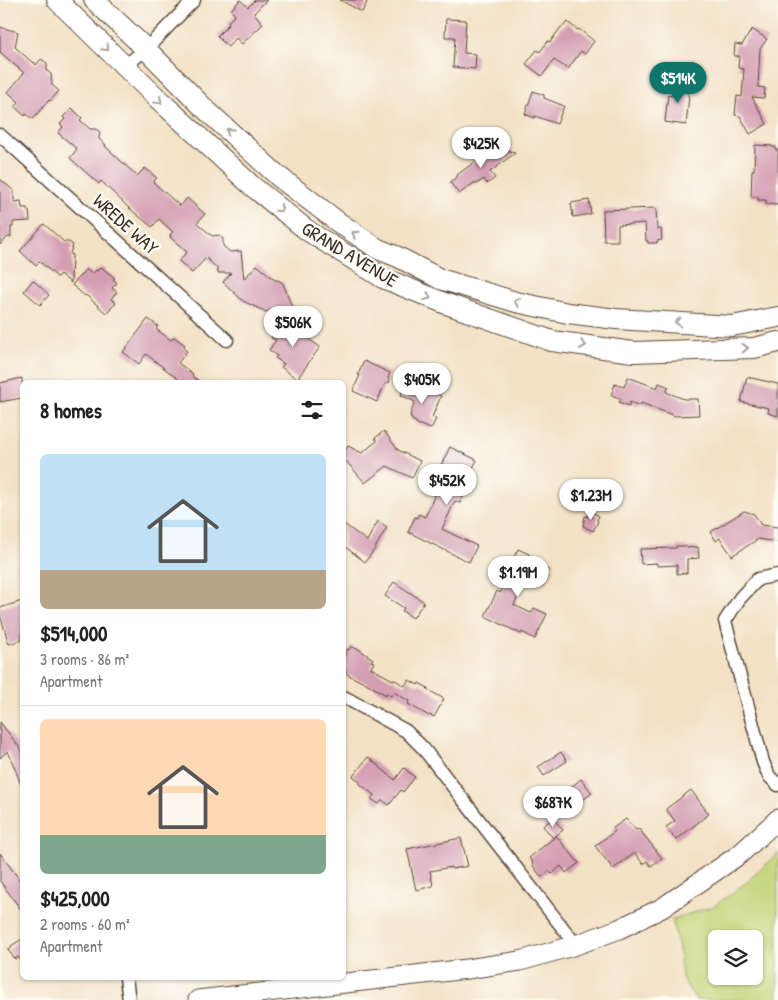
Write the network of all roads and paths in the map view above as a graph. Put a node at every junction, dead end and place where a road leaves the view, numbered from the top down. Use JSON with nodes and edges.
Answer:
{"nodes":[{"id":1,"x":57,"y":0,"type":"edge"},
{"id":2,"x":94,"y":0,"type":"edge"},
{"id":3,"x":194,"y":0,"type":"edge"},
{"id":4,"x":146,"y":49,"type":"junction"},
{"id":5,"x":125,"y":66,"type":"junction"},
{"id":6,"x":0,"y":135,"type":"edge"},
{"id":7,"x":778,"y":318,"type":"edge"},
{"id":8,"x":227,"y":340,"type":"dead end"},
{"id":9,"x":778,"y":342,"type":"edge"},
{"id":10,"x":778,"y":575,"type":"edge"},
{"id":11,"x":346,"y":698,"type":"edge"},
{"id":12,"x":778,"y":785,"type":"edge"},
{"id":13,"x":778,"y":818,"type":"edge"},
{"id":14,"x":576,"y":945,"type":"junction"},
{"id":15,"x":126,"y":980,"type":"edge"},
{"id":16,"x":343,"y":980,"type":"edge"},
{"id":17,"x":346,"y":980,"type":"edge"},
{"id":18,"x":321,"y":982,"type":"edge"},
{"id":19,"x":129,"y":1000,"type":"edge"},
{"id":20,"x":198,"y":1000,"type":"edge"}],
"edges":[{"from":1,"to":5,"type":"main road","name":"GRAND AVENUE","one_way":true},
{"from":2,"to":4,"type":"main road","name":"GRAND AVENUE"},
{"from":3,"to":4,"type":"street"},
{"from":4,"to":5,"type":"street"},
{"from":7,"to":4,"type":"main road","name":"GRAND AVENUE","one_way":true},
{"from":5,"to":9,"type":"main road","name":"GRAND AVENUE","one_way":true},
{"from":6,"to":8,"type":"street","name":"WREDE WAY"},
{"from":10,"to":12,"type":"street"},
{"from":11,"to":14,"type":"street"},
{"from":13,"to":14,"type":"main road"},
{"from":14,"to":17,"type":"main road"},
{"from":15,"to":19,"type":"street"},
{"from":16,"to":18,"type":"main road"},
{"from":18,"to":20,"type":"main road"}]}
